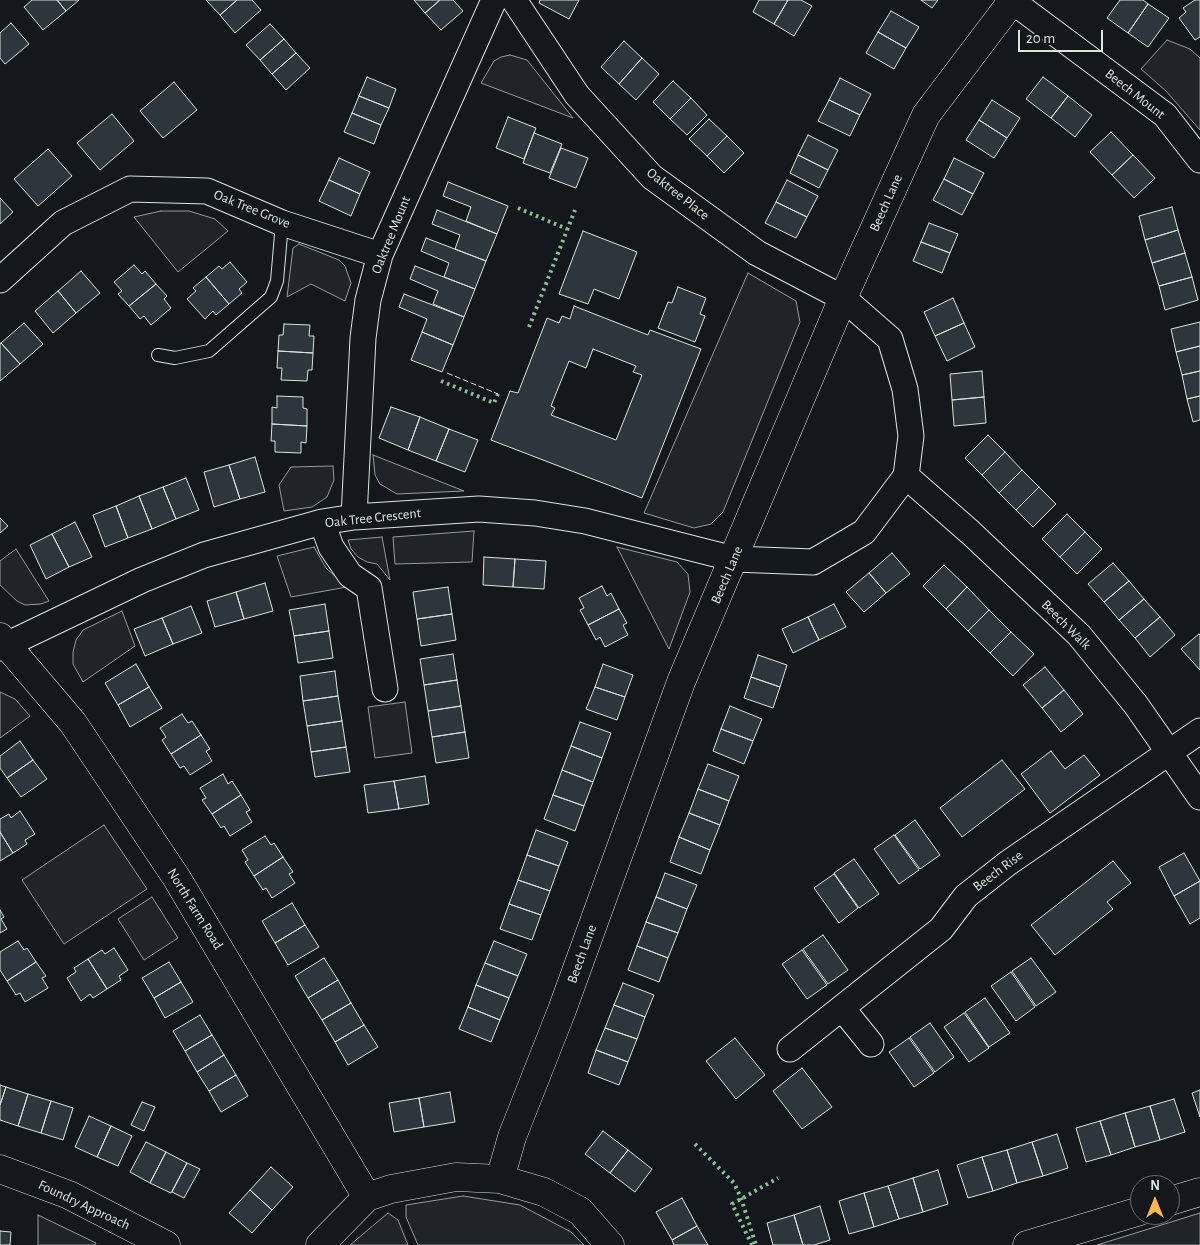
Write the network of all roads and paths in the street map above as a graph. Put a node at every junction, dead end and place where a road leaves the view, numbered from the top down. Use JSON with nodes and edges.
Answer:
{"nodes":[{"id":1,"x":494,"y":0,"type":"edge"},
{"id":2,"x":514,"y":0,"type":"edge"},
{"id":3,"x":1012,"y":1,"type":"edge"},
{"id":4,"x":1200,"y":160,"type":"edge"},
{"id":5,"x":282,"y":223,"type":"junction"},
{"id":6,"x":380,"y":255,"type":"junction"},
{"id":7,"x":0,"y":280,"type":"edge"},
{"id":8,"x":843,"y":298,"type":"junction"},
{"id":9,"x":158,"y":355,"type":"dead end"},
{"id":10,"x":906,"y":476,"type":"junction"},
{"id":11,"x":354,"y":517,"type":"junction"},
{"id":12,"x":322,"y":522,"type":"junction"},
{"id":13,"x":734,"y":559,"type":"junction"},
{"id":14,"x":2,"y":643,"type":"edge"},
{"id":15,"x":386,"y":689,"type":"dead end"},
{"id":16,"x":1200,"y":731,"type":"edge"},
{"id":17,"x":1170,"y":752,"type":"junction"},
{"id":18,"x":1200,"y":797,"type":"edge"},
{"id":19,"x":842,"y":1008,"type":"junction"},
{"id":20,"x":871,"y":1044,"type":"dead end"},
{"id":21,"x":790,"y":1049,"type":"dead end"},
{"id":22,"x":0,"y":1169,"type":"edge"},
{"id":23,"x":500,"y":1179,"type":"junction"},
{"id":24,"x":1200,"y":1192,"type":"edge"},
{"id":25,"x":367,"y":1197,"type":"junction"},
{"id":26,"x":1180,"y":1199,"type":"edge"},
{"id":27,"x":1130,"y":1214,"type":"edge"},
{"id":28,"x":166,"y":1245,"type":"edge"},
{"id":29,"x":320,"y":1245,"type":"edge"},
{"id":30,"x":610,"y":1245,"type":"edge"},
{"id":31,"x":1027,"y":1245,"type":"edge"}],
"edges":[{"from":1,"to":6,"type":"street","name":"Oaktree Mount"},
{"from":2,"to":8,"type":"street","name":"Oaktree Place"},
{"from":3,"to":4,"type":"street","name":"Beech Mount"},
{"from":3,"to":8,"type":"street","name":"Beech Lane"},
{"from":5,"to":6,"type":"street","name":"Oak Tree Grove"},
{"from":5,"to":7,"type":"street","name":"Oak Tree Grove"},
{"from":5,"to":9,"type":"lane"},
{"from":6,"to":11,"type":"street","name":"Oaktree Mount"},
{"from":8,"to":10,"type":"street","name":"Oaktree Place"},
{"from":8,"to":13,"type":"street","name":"Beech Lane"},
{"from":10,"to":13,"type":"street","name":"Oak Tree Crescent"},
{"from":10,"to":17,"type":"street","name":"Beech Walk"},
{"from":11,"to":12,"type":"street","name":"Oak Tree Crescent"},
{"from":11,"to":13,"type":"street","name":"Oak Tree Crescent"},
{"from":12,"to":14,"type":"street","name":"Oak Tree Crescent"},
{"from":12,"to":15,"type":"street"},
{"from":13,"to":23,"type":"street","name":"Beech Lane"},
{"from":14,"to":25,"type":"street","name":"North Farm Road"},
{"from":16,"to":17,"type":"street"},
{"from":17,"to":18,"type":"street","name":"Beech Walk"},
{"from":17,"to":19,"type":"street","name":"Beech Rise"},
{"from":19,"to":20,"type":"street"},
{"from":19,"to":21,"type":"street","name":"Beech Rise"},
{"from":22,"to":28,"type":"street","name":"Foundry Approach"},
{"from":23,"to":25,"type":"street"},
{"from":23,"to":30,"type":"street"},
{"from":24,"to":26,"type":"street"},
{"from":25,"to":29,"type":"street"},
{"from":27,"to":31,"type":"street"}]}
